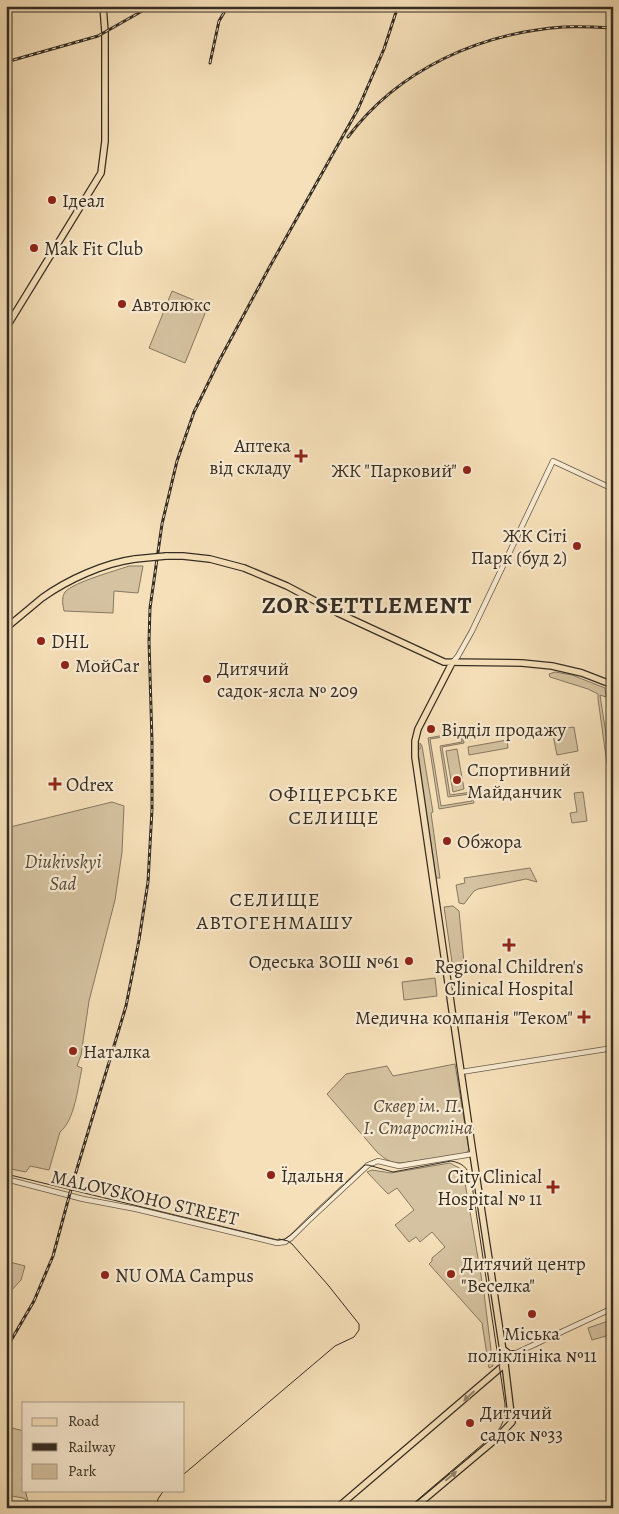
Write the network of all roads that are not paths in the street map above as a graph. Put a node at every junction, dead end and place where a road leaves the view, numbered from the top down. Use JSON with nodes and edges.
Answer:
{"nodes":[{"id":1,"x":103,"y":6,"type":"edge"},
{"id":2,"x":6,"y":328,"type":"edge"},
{"id":3,"x":613,"y":489,"type":"edge"},
{"id":4,"x":6,"y":628,"type":"edge"},
{"id":5,"x":452,"y":663,"type":"junction"},
{"id":6,"x":613,"y":685,"type":"edge"},
{"id":7,"x":613,"y":1048,"type":"edge"},
{"id":8,"x":461,"y":1072,"type":"junction"},
{"id":9,"x":473,"y":1154,"type":"junction"},
{"id":10,"x":6,"y":1179,"type":"edge"},
{"id":11,"x":613,"y":1308,"type":"edge"},
{"id":12,"x":503,"y":1349,"type":"junction"},
{"id":13,"x":514,"y":1354,"type":"junction"},
{"id":14,"x":505,"y":1364,"type":"junction"},
{"id":15,"x":337,"y":1508,"type":"edge"},
{"id":16,"x":414,"y":1508,"type":"edge"}],
"edges":[{"from":1,"to":2,"type":"main road"},
{"from":3,"to":5,"type":"street"},
{"from":4,"to":5,"type":"main road","bridge":true},
{"from":5,"to":6,"type":"main road"},
{"from":5,"to":8,"type":"main road"},
{"from":7,"to":8,"type":"street"},
{"from":8,"to":9,"type":"main road"},
{"from":9,"to":10,"type":"street","name":"MALOVSKOHO STREET"},
{"from":9,"to":12,"type":"main road"},
{"from":11,"to":13,"type":"street"},
{"from":12,"to":13,"type":"main road"},
{"from":12,"to":14,"type":"main road"},
{"from":13,"to":14,"type":"street"},
{"from":14,"to":15,"type":"main road","one_way":true},
{"from":16,"to":14,"type":"main road","one_way":true}]}
